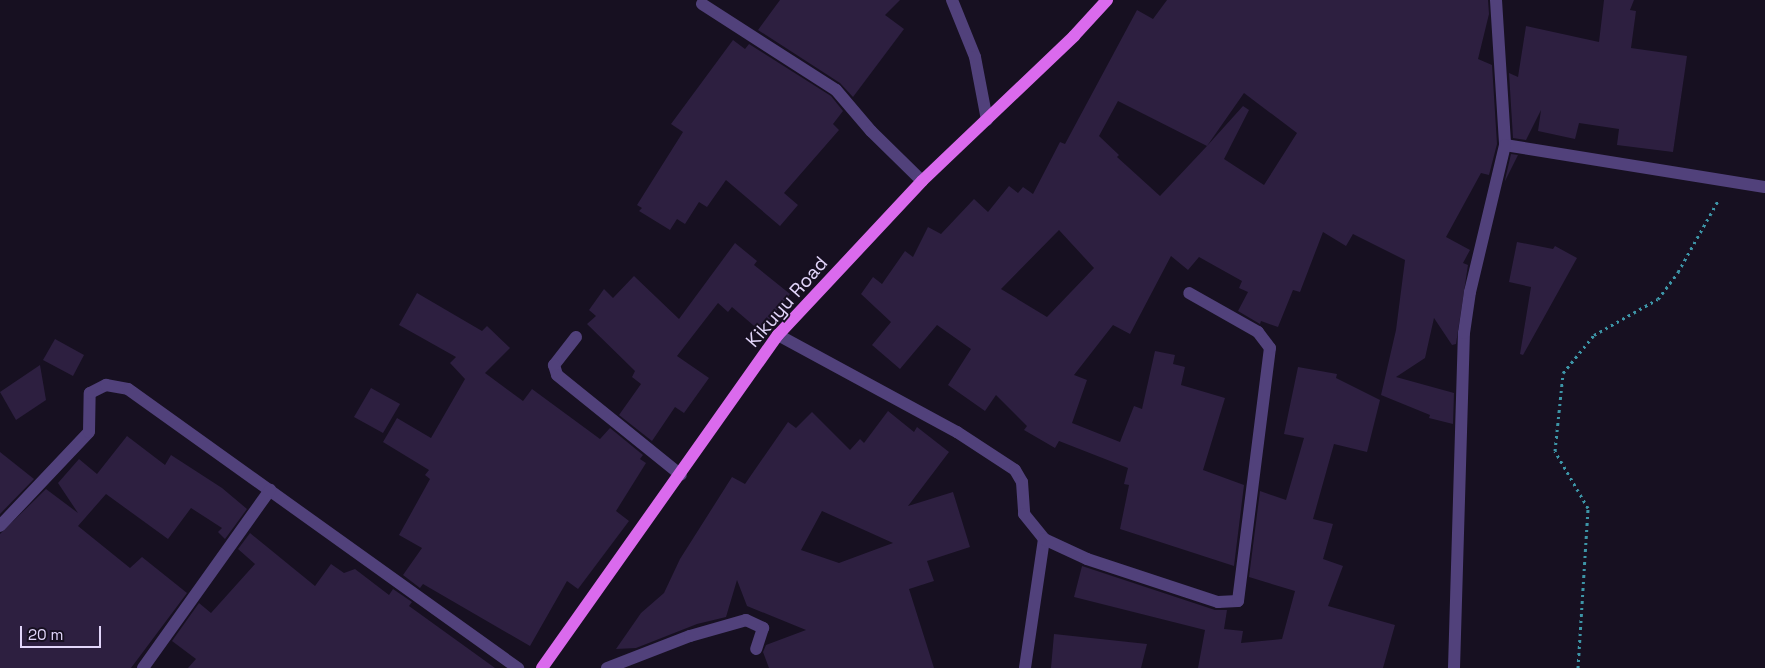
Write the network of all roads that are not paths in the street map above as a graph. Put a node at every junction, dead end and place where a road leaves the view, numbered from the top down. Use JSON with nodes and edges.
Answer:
{"nodes":[{"id":1,"x":952,"y":0,"type":"edge"},
{"id":2,"x":1107,"y":0,"type":"edge"},
{"id":3,"x":1496,"y":0,"type":"edge"},
{"id":4,"x":702,"y":4,"type":"dead end"},
{"id":5,"x":987,"y":120,"type":"junction"},
{"id":6,"x":1505,"y":145,"type":"junction"},
{"id":7,"x":922,"y":181,"type":"junction"},
{"id":8,"x":1765,"y":187,"type":"edge"},
{"id":9,"x":1189,"y":293,"type":"dead end"},
{"id":10,"x":778,"y":335,"type":"junction"},
{"id":11,"x":576,"y":337,"type":"dead end"},
{"id":12,"x":681,"y":475,"type":"junction"},
{"id":13,"x":270,"y":490,"type":"junction"},
{"id":14,"x":0,"y":526,"type":"edge"},
{"id":15,"x":1044,"y":539,"type":"junction"},
{"id":16,"x":756,"y":649,"type":"dead end"},
{"id":17,"x":143,"y":668,"type":"edge"},
{"id":18,"x":518,"y":668,"type":"edge"},
{"id":19,"x":542,"y":668,"type":"edge"},
{"id":20,"x":607,"y":668,"type":"edge"},
{"id":21,"x":1025,"y":668,"type":"edge"},
{"id":22,"x":1454,"y":668,"type":"edge"}],
"edges":[{"from":1,"to":5,"type":"street"},
{"from":2,"to":5,"type":"main road","name":"Kikuyu Road"},
{"from":3,"to":6,"type":"street"},
{"from":4,"to":7,"type":"street"},
{"from":5,"to":7,"type":"main road","name":"Kikuyu Road"},
{"from":6,"to":8,"type":"street"},
{"from":6,"to":22,"type":"street"},
{"from":7,"to":10,"type":"main road","name":"Kikuyu Road"},
{"from":9,"to":15,"type":"street"},
{"from":10,"to":12,"type":"main road","name":"Kikuyu Road"},
{"from":10,"to":15,"type":"street"},
{"from":11,"to":12,"type":"street"},
{"from":12,"to":19,"type":"main road","name":"Kikuyu Road"},
{"from":13,"to":14,"type":"street"},
{"from":13,"to":17,"type":"street"},
{"from":13,"to":18,"type":"street"},
{"from":15,"to":21,"type":"street"},
{"from":16,"to":20,"type":"street"}]}
